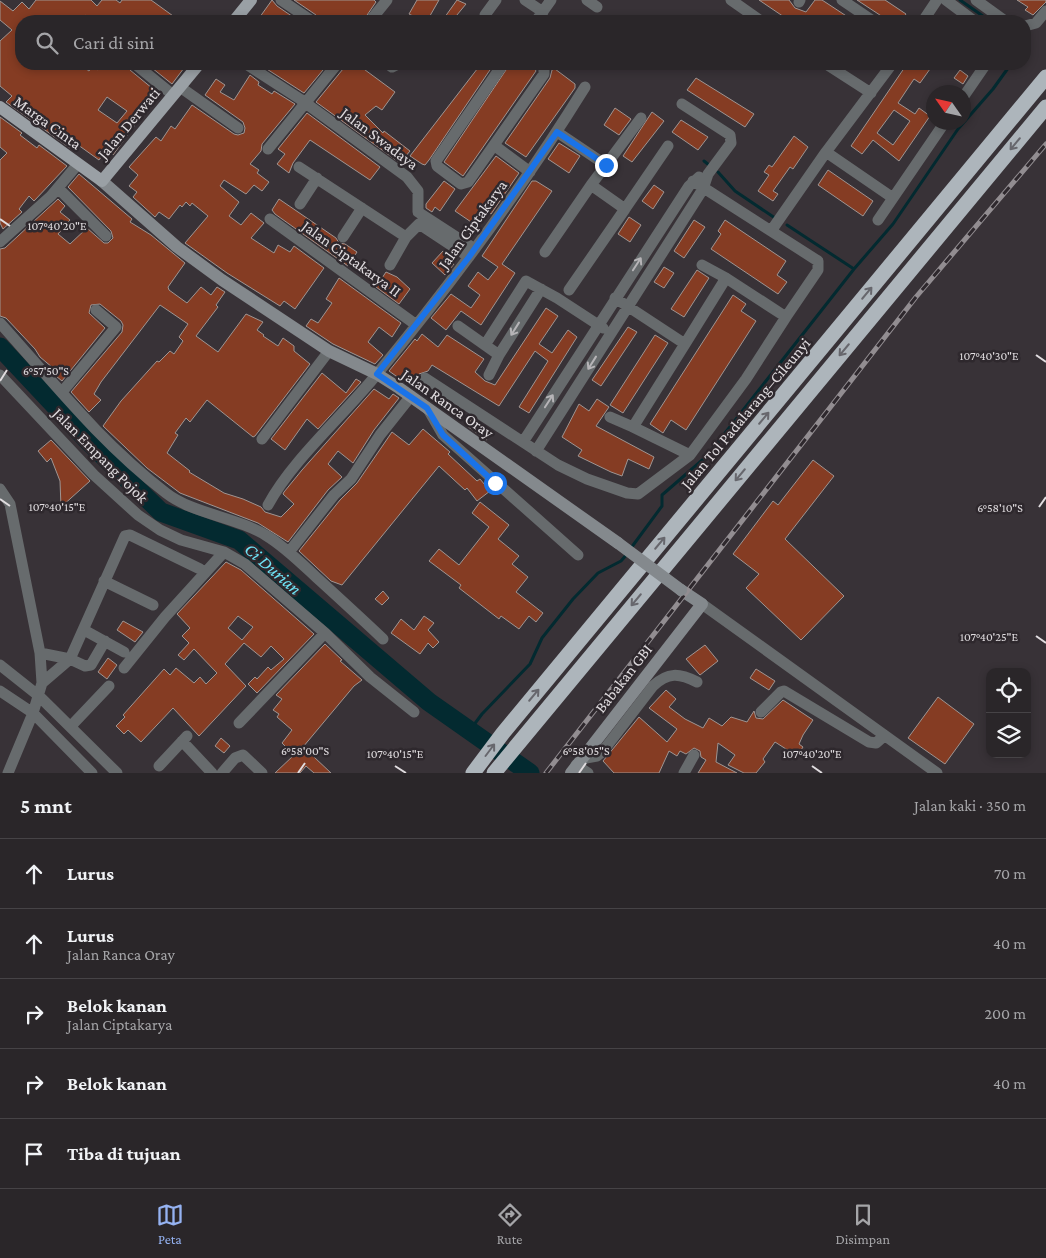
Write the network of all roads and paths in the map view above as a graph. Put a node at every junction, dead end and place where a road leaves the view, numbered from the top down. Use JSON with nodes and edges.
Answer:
{"nodes":[{"id":1,"x":251,"y":0,"type":"edge"},
{"id":2,"x":281,"y":0,"type":"edge"},
{"id":3,"x":387,"y":0,"type":"edge"},
{"id":4,"x":496,"y":0,"type":"edge"},
{"id":5,"x":525,"y":0,"type":"edge"},
{"id":6,"x":551,"y":0,"type":"edge"},
{"id":7,"x":731,"y":0,"type":"edge"},
{"id":8,"x":842,"y":0,"type":"edge"},
{"id":9,"x":937,"y":0,"type":"edge"},
{"id":10,"x":946,"y":0,"type":"edge"},
{"id":11,"x":976,"y":0,"type":"edge"},
{"id":12,"x":1046,"y":10,"type":"edge"},
{"id":13,"x":239,"y":15,"type":"edge"},
{"id":14,"x":303,"y":15,"type":"edge"},
{"id":15,"x":375,"y":15,"type":"edge"},
{"id":16,"x":485,"y":15,"type":"dead end"},
{"id":17,"x":537,"y":15,"type":"edge"},
{"id":18,"x":540,"y":15,"type":"edge"},
{"id":19,"x":752,"y":15,"type":"edge"},
{"id":20,"x":864,"y":15,"type":"edge"},
{"id":21,"x":927,"y":15,"type":"edge"},
{"id":22,"x":966,"y":15,"type":"edge"},
{"id":23,"x":997,"y":15,"type":"edge"},
{"id":24,"x":1031,"y":24,"type":"edge"},
{"id":25,"x":145,"y":70,"type":"edge"},
{"id":26,"x":194,"y":70,"type":"edge"},
{"id":27,"x":255,"y":70,"type":"edge"},
{"id":28,"x":332,"y":70,"type":"edge"},
{"id":29,"x":499,"y":70,"type":"edge"},
{"id":30,"x":544,"y":70,"type":"edge"},
{"id":31,"x":835,"y":70,"type":"edge"},
{"id":32,"x":888,"y":70,"type":"edge"},
{"id":33,"x":982,"y":70,"type":"edge"},
{"id":34,"x":1046,"y":77,"type":"edge"},
{"id":35,"x":971,"y":86,"type":"edge"},
{"id":36,"x":585,"y":87,"type":"dead end"},
{"id":37,"x":176,"y":91,"type":"junction"},
{"id":38,"x":871,"y":93,"type":"junction"},
{"id":39,"x":307,"y":104,"type":"junction"},
{"id":40,"x":682,"y":104,"type":"dead end"},
{"id":41,"x":0,"y":107,"type":"edge"},
{"id":42,"x":1046,"y":107,"type":"edge"},
{"id":43,"x":641,"y":118,"type":"dead end"},
{"id":44,"x":238,"y":128,"type":"dead end"},
{"id":45,"x":940,"y":130,"type":"edge"},
{"id":46,"x":557,"y":132,"type":"junction"},
{"id":47,"x":495,"y":146,"type":"junction"},
{"id":48,"x":668,"y":146,"type":"dead end"},
{"id":49,"x":268,"y":149,"type":"dead end"},
{"id":50,"x":826,"y":152,"type":"junction"},
{"id":51,"x":78,"y":164,"type":"junction"},
{"id":52,"x":606,"y":165,"type":"junction"},
{"id":53,"x":299,"y":167,"type":"dead end"},
{"id":54,"x":530,"y":172,"type":"junction"},
{"id":55,"x":708,"y":174,"type":"junction"},
{"id":56,"x":317,"y":178,"type":"junction"},
{"id":57,"x":102,"y":181,"type":"junction"},
{"id":58,"x":693,"y":181,"type":"junction"},
{"id":59,"x":591,"y":185,"type":"junction"},
{"id":60,"x":58,"y":188,"type":"junction"},
{"id":61,"x":703,"y":189,"type":"junction"},
{"id":62,"x":893,"y":198,"type":"junction"},
{"id":63,"x":300,"y":204,"type":"dead end"},
{"id":64,"x":362,"y":208,"type":"junction"},
{"id":65,"x":625,"y":209,"type":"junction"},
{"id":66,"x":270,"y":219,"type":"dead end"},
{"id":67,"x":878,"y":220,"type":"dead end"},
{"id":68,"x":771,"y":231,"type":"junction"},
{"id":69,"x":106,"y":236,"type":"dead end"},
{"id":70,"x":406,"y":236,"type":"junction"},
{"id":71,"x":342,"y":237,"type":"dead end"},
{"id":72,"x":0,"y":242,"type":"edge"},
{"id":73,"x":545,"y":252,"type":"dead end"},
{"id":74,"x":472,"y":253,"type":"junction"},
{"id":75,"x":702,"y":264,"type":"dead end"},
{"id":76,"x":390,"y":265,"type":"dead end"},
{"id":77,"x":726,"y":278,"type":"junction"},
{"id":78,"x":541,"y":289,"type":"junction"},
{"id":79,"x":569,"y":290,"type":"dead end"},
{"id":80,"x":615,"y":298,"type":"junction"},
{"id":81,"x":629,"y":307,"type":"junction"},
{"id":82,"x":96,"y":310,"type":"dead end"},
{"id":83,"x":786,"y":317,"type":"junction"},
{"id":84,"x":0,"y":323,"type":"edge"},
{"id":85,"x":415,"y":324,"type":"junction"},
{"id":86,"x":598,"y":325,"type":"junction"},
{"id":87,"x":458,"y":326,"type":"dead end"},
{"id":88,"x":611,"y":333,"type":"junction"},
{"id":89,"x":685,"y":344,"type":"junction"},
{"id":90,"x":485,"y":345,"type":"junction"},
{"id":91,"x":329,"y":351,"type":"junction"},
{"id":92,"x":499,"y":355,"type":"junction"},
{"id":93,"x":377,"y":374,"type":"junction"},
{"id":94,"x":0,"y":375,"type":"edge"},
{"id":95,"x":489,"y":375,"type":"dead end"},
{"id":96,"x":425,"y":378,"type":"dead end"},
{"id":97,"x":62,"y":392,"type":"junction"},
{"id":98,"x":411,"y":396,"type":"junction"},
{"id":99,"x":427,"y":408,"type":"junction"},
{"id":100,"x":610,"y":417,"type":"dead end"},
{"id":101,"x":634,"y":427,"type":"junction"},
{"id":102,"x":262,"y":439,"type":"dead end"},
{"id":103,"x":523,"y":442,"type":"junction"},
{"id":104,"x":536,"y":451,"type":"junction"},
{"id":105,"x":690,"y":455,"type":"junction"},
{"id":106,"x":0,"y":489,"type":"edge"},
{"id":107,"x":268,"y":505,"type":"dead end"},
{"id":108,"x":224,"y":552,"type":"junction"},
{"id":109,"x":289,"y":552,"type":"junction"},
{"id":110,"x":578,"y":555,"type":"dead end"},
{"id":111,"x":200,"y":569,"type":"dead end"},
{"id":112,"x":104,"y":581,"type":"junction"},
{"id":113,"x":702,"y":604,"type":"junction"},
{"id":114,"x":153,"y":605,"type":"dead end"},
{"id":115,"x":84,"y":630,"type":"junction"},
{"id":116,"x":325,"y":633,"type":"junction"},
{"id":117,"x":383,"y":639,"type":"dead end"},
{"id":118,"x":105,"y":641,"type":"junction"},
{"id":119,"x":124,"y":652,"type":"dead end"},
{"id":120,"x":40,"y":653,"type":"junction"},
{"id":121,"x":70,"y":660,"type":"junction"},
{"id":122,"x":0,"y":665,"type":"edge"},
{"id":123,"x":124,"y":668,"type":"dead end"},
{"id":124,"x":697,"y":682,"type":"dead end"},
{"id":125,"x":42,"y":683,"type":"junction"},
{"id":126,"x":109,"y":686,"type":"dead end"},
{"id":127,"x":0,"y":691,"type":"edge"},
{"id":128,"x":36,"y":705,"type":"junction"},
{"id":129,"x":414,"y":712,"type":"dead end"},
{"id":130,"x":761,"y":712,"type":"dead end"},
{"id":131,"x":239,"y":723,"type":"dead end"},
{"id":132,"x":71,"y":726,"type":"junction"},
{"id":133,"x":884,"y":736,"type":"junction"},
{"id":134,"x":694,"y":755,"type":"dead end"},
{"id":135,"x":159,"y":766,"type":"dead end"},
{"id":136,"x":576,"y":766,"type":"edge"},
{"id":137,"x":475,"y":770,"type":"edge"},
{"id":138,"x":8,"y":773,"type":"edge"},
{"id":139,"x":92,"y":773,"type":"edge"},
{"id":140,"x":117,"y":773,"type":"edge"},
{"id":141,"x":212,"y":773,"type":"edge"},
{"id":142,"x":222,"y":773,"type":"edge"},
{"id":143,"x":262,"y":773,"type":"edge"},
{"id":144,"x":494,"y":773,"type":"edge"},
{"id":145,"x":588,"y":773,"type":"edge"},
{"id":146,"x":684,"y":773,"type":"edge"},
{"id":147,"x":937,"y":773,"type":"edge"}],
"edges":[{"from":1,"to":13,"type":"main road"},
{"from":2,"to":14,"type":"street"},
{"from":3,"to":15,"type":"street"},
{"from":4,"to":16,"type":"street"},
{"from":5,"to":17,"type":"street"},
{"from":6,"to":18,"type":"street"},
{"from":7,"to":19,"type":"street"},
{"from":8,"to":20,"type":"street"},
{"from":9,"to":21,"type":"street"},
{"from":10,"to":22,"type":"street"},
{"from":11,"to":23,"type":"street"},
{"from":12,"to":24,"type":"street"},
{"from":25,"to":37,"type":"street"},
{"from":26,"to":37,"type":"main road","name":"Jalan Derwati"},
{"from":27,"to":39,"type":"street","name":"Jalan Swadaya"},
{"from":28,"to":39,"type":"street"},
{"from":29,"to":47,"type":"street"},
{"from":30,"to":47,"type":"street"},
{"from":31,"to":38,"type":"street"},
{"from":32,"to":38,"type":"street"},
{"from":33,"to":35,"type":"street"},
{"from":137,"to":34,"type":"highway","name":"Jalan Tol Padalarang–Cileunyi","one_way":true},
{"from":36,"to":46,"type":"street","name":"Jalan Ciptakarya"},
{"from":37,"to":44,"type":"street"},
{"from":37,"to":57,"type":"main road","name":"Jalan Derwati"},
{"from":38,"to":50,"type":"street"},
{"from":39,"to":49,"type":"street"},
{"from":39,"to":74,"type":"street","name":"Jalan Swadaya"},
{"from":40,"to":55,"type":"street"},
{"from":41,"to":51,"type":"main road","name":"Marga Cinta"},
{"from":42,"to":144,"type":"highway","one_way":true},
{"from":43,"to":52,"type":"street"},
{"from":45,"to":62,"type":"street"},
{"from":46,"to":52,"type":"street"},
{"from":46,"to":54,"type":"street","name":"Jalan Ciptakarya"},
{"from":47,"to":54,"type":"street"},
{"from":48,"to":65,"type":"street"},
{"from":50,"to":62,"type":"street"},
{"from":50,"to":68,"type":"street"},
{"from":51,"to":57,"type":"main road","name":"Marga Cinta"},
{"from":51,"to":60,"type":"street"},
{"from":52,"to":59,"type":"street"},
{"from":53,"to":56,"type":"street"},
{"from":54,"to":74,"type":"street","name":"Jalan Ciptakarya"},
{"from":55,"to":58,"type":"street"},
{"from":55,"to":61,"type":"street"},
{"from":56,"to":63,"type":"street"},
{"from":56,"to":64,"type":"street"},
{"from":57,"to":91,"type":"street","name":"Jalan Ranca Oray"},
{"from":58,"to":61,"type":"street"},
{"from":80,"to":58,"type":"street","one_way":true},
{"from":59,"to":65,"type":"street"},
{"from":59,"to":73,"type":"street"},
{"from":60,"to":69,"type":"street"},
{"from":60,"to":72,"type":"street"},
{"from":61,"to":68,"type":"street"},
{"from":61,"to":81,"type":"street"},
{"from":62,"to":67,"type":"street"},
{"from":64,"to":70,"type":"street"},
{"from":64,"to":71,"type":"street"},
{"from":65,"to":79,"type":"street"},
{"from":66,"to":85,"type":"street","name":"Jalan Ciptakarya II"},
{"from":68,"to":83,"type":"street"},
{"from":70,"to":74,"type":"street"},
{"from":70,"to":76,"type":"street"},
{"from":74,"to":85,"type":"street","name":"Jalan Ciptakarya"},
{"from":75,"to":77,"type":"street"},
{"from":77,"to":83,"type":"street"},
{"from":77,"to":89,"type":"street"},
{"from":78,"to":86,"type":"street"},
{"from":78,"to":90,"type":"street"},
{"from":78,"to":92,"type":"street","one_way":true},
{"from":80,"to":81,"type":"street"},
{"from":80,"to":86,"type":"street"},
{"from":81,"to":88,"type":"street"},
{"from":81,"to":89,"type":"street"},
{"from":82,"to":97,"type":"street"},
{"from":83,"to":105,"type":"street"},
{"from":84,"to":97,"type":"street"},
{"from":85,"to":93,"type":"street","name":"Jalan Ciptakarya"},
{"from":86,"to":88,"type":"street"},
{"from":103,"to":86,"type":"street","one_way":true},
{"from":87,"to":90,"type":"street"},
{"from":88,"to":104,"type":"street","one_way":true},
{"from":89,"to":101,"type":"street"},
{"from":90,"to":92,"type":"street"},
{"from":91,"to":93,"type":"street","name":"Jalan Ranca Oray"},
{"from":91,"to":102,"type":"street"},
{"from":92,"to":95,"type":"street"},
{"from":93,"to":98,"type":"street","name":"Jalan Ranca Oray"},
{"from":93,"to":107,"type":"street","name":"Jalan Ciptakarya"},
{"from":94,"to":108,"type":"street","name":"Jalan Empang Pojok"},
{"from":96,"to":103,"type":"street"},
{"from":97,"to":109,"type":"street"},
{"from":98,"to":99,"type":"street","name":"Jalan Ranca Oray"},
{"from":98,"to":109,"type":"street"},
{"from":99,"to":110,"type":"street"},
{"from":99,"to":113,"type":"street","name":"Jalan Ranca Oray","bridge":true},
{"from":100,"to":101,"type":"street"},
{"from":101,"to":105,"type":"street"},
{"from":103,"to":104,"type":"street"},
{"from":104,"to":105,"type":"street"},
{"from":106,"to":120,"type":"street"},
{"from":108,"to":116,"type":"street","name":"Jalan Empang Pojok"},
{"from":108,"to":123,"type":"street"},
{"from":109,"to":117,"type":"street"},
{"from":111,"to":112,"type":"street"},
{"from":112,"to":114,"type":"street"},
{"from":112,"to":115,"type":"street"},
{"from":113,"to":133,"type":"street"},
{"from":113,"to":136,"type":"street","name":"Babakan GBI"},
{"from":115,"to":118,"type":"street"},
{"from":115,"to":121,"type":"street"},
{"from":116,"to":129,"type":"street","name":"Jalan Empang Pojok"},
{"from":116,"to":131,"type":"street"},
{"from":118,"to":119,"type":"street"},
{"from":118,"to":121,"type":"street"},
{"from":120,"to":121,"type":"street"},
{"from":120,"to":125,"type":"street"},
{"from":121,"to":125,"type":"street"},
{"from":122,"to":128,"type":"street"},
{"from":124,"to":136,"type":"street"},
{"from":125,"to":128,"type":"street"},
{"from":126,"to":132,"type":"street"},
{"from":127,"to":128,"type":"street"},
{"from":128,"to":132,"type":"street"},
{"from":128,"to":138,"type":"street"},
{"from":128,"to":139,"type":"street"},
{"from":130,"to":133,"type":"street"},
{"from":132,"to":140,"type":"street"},
{"from":133,"to":147,"type":"street"},
{"from":134,"to":146,"type":"street"},
{"from":135,"to":141,"type":"street"},
{"from":136,"to":145,"type":"street"},
{"from":142,"to":143,"type":"street"}]}
